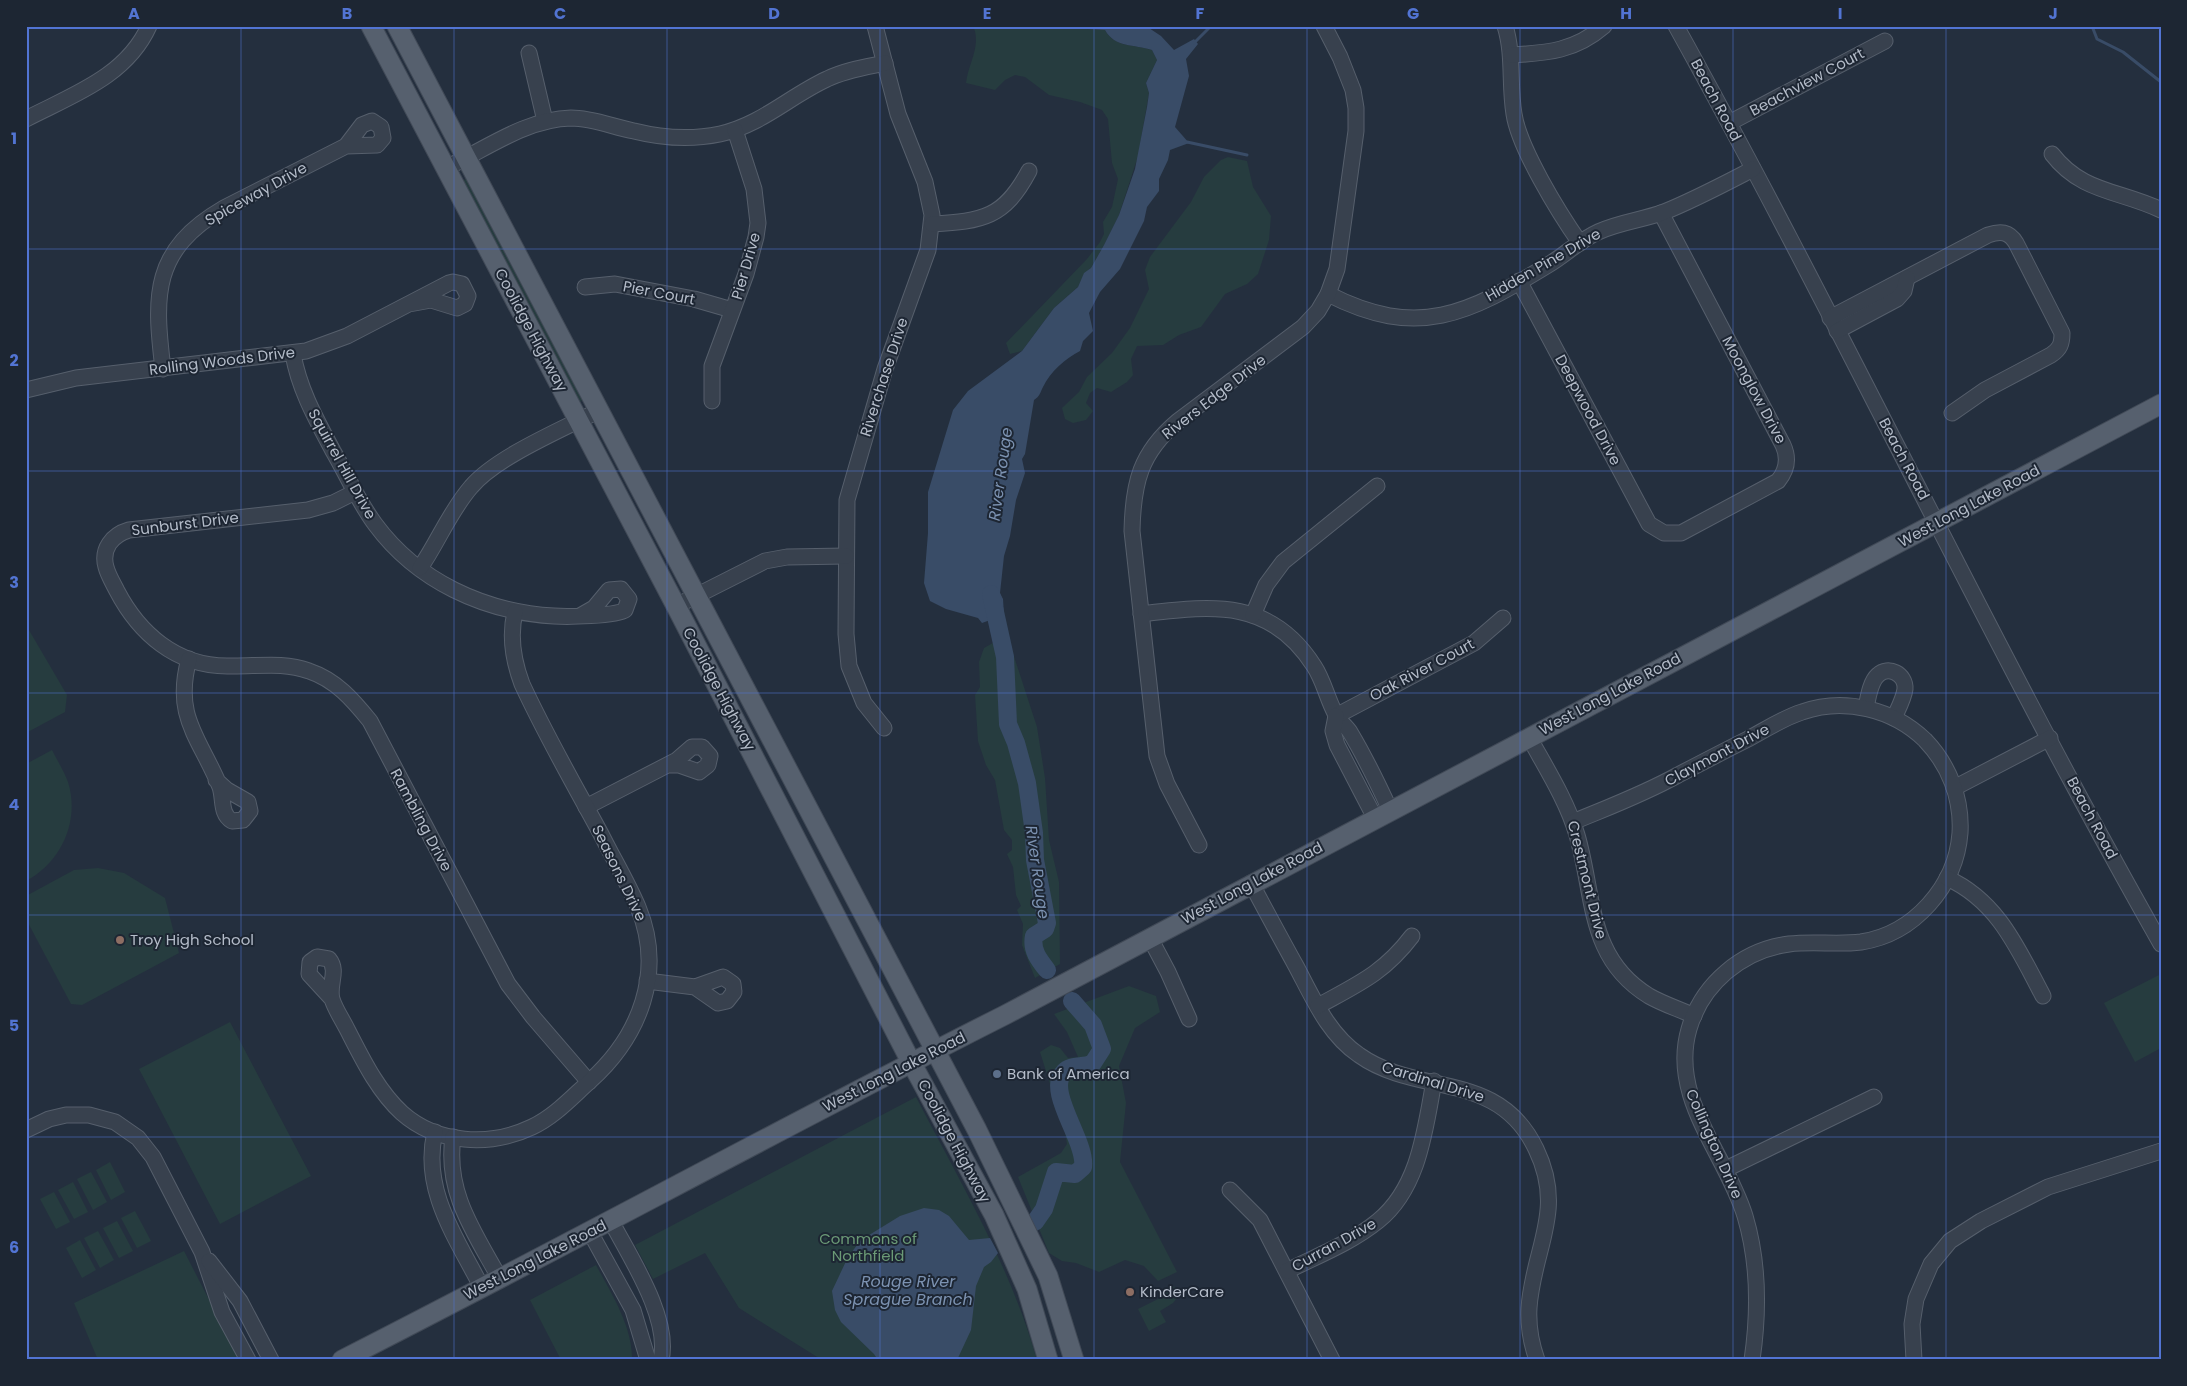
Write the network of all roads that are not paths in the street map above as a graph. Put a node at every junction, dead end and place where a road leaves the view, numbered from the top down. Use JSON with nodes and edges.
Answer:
{"nodes":[{"id":1,"x":149,"y":26,"type":"edge"},
{"id":2,"x":371,"y":26,"type":"edge"},
{"id":3,"x":398,"y":26,"type":"edge"},
{"id":4,"x":875,"y":26,"type":"edge"},
{"id":5,"x":1324,"y":26,"type":"edge"},
{"id":6,"x":1505,"y":26,"type":"edge"},
{"id":7,"x":1604,"y":26,"type":"edge"},
{"id":8,"x":1676,"y":26,"type":"edge"},
{"id":9,"x":1885,"y":41,"type":"dead end"},
{"id":10,"x":529,"y":53,"type":"dead end"},
{"id":11,"x":1511,"y":55,"type":"junction"},
{"id":12,"x":885,"y":63,"type":"junction"},
{"id":13,"x":26,"y":118,"type":"edge"},
{"id":14,"x":545,"y":122,"type":"junction"},
{"id":15,"x":1729,"y":123,"type":"junction"},
{"id":16,"x":735,"y":130,"type":"junction"},
{"id":17,"x":346,"y":146,"type":"dead end"},
{"id":18,"x":2052,"y":154,"type":"dead end"},
{"id":19,"x":467,"y":158,"type":"junction"},
{"id":20,"x":446,"y":168,"type":"junction"},
{"id":21,"x":1753,"y":169,"type":"junction"},
{"id":22,"x":1029,"y":171,"type":"dead end"},
{"id":23,"x":2161,"y":210,"type":"edge"},
{"id":24,"x":1661,"y":213,"type":"junction"},
{"id":25,"x":932,"y":224,"type":"junction"},
{"id":26,"x":1580,"y":242,"type":"junction"},
{"id":27,"x":1907,"y":278,"type":"junction"},
{"id":28,"x":1519,"y":281,"type":"junction"},
{"id":29,"x":585,"y":287,"type":"dead end"},
{"id":30,"x":1328,"y":294,"type":"junction"},
{"id":31,"x":409,"y":304,"type":"dead end"},
{"id":32,"x":732,"y":310,"type":"junction"},
{"id":33,"x":1830,"y":318,"type":"junction"},
{"id":34,"x":1837,"y":331,"type":"junction"},
{"id":35,"x":293,"y":354,"type":"junction"},
{"id":36,"x":162,"y":369,"type":"junction"},
{"id":37,"x":26,"y":390,"type":"edge"},
{"id":38,"x":712,"y":402,"type":"dead end"},
{"id":39,"x":2161,"y":404,"type":"edge"},
{"id":40,"x":600,"y":410,"type":"junction"},
{"id":41,"x":1952,"y":412,"type":"dead end"},
{"id":42,"x":579,"y":421,"type":"junction"},
{"id":43,"x":1378,"y":486,"type":"dead end"},
{"id":44,"x":355,"y":492,"type":"junction"},
{"id":45,"x":1937,"y":524,"type":"junction"},
{"id":46,"x":1664,"y":533,"type":"joint"},
{"id":47,"x":846,"y":556,"type":"junction"},
{"id":48,"x":420,"y":568,"type":"junction"},
{"id":49,"x":696,"y":596,"type":"junction"},
{"id":50,"x":676,"y":606,"type":"junction"},
{"id":51,"x":515,"y":612,"type":"junction"},
{"id":52,"x":1141,"y":614,"type":"junction"},
{"id":53,"x":1253,"y":615,"type":"junction"},
{"id":54,"x":580,"y":616,"type":"dead end"},
{"id":55,"x":1504,"y":618,"type":"dead end"},
{"id":56,"x":189,"y":659,"type":"junction"},
{"id":57,"x":1866,"y":708,"type":"junction"},
{"id":58,"x":1336,"y":716,"type":"junction"},
{"id":59,"x":1894,"y":718,"type":"junction"},
{"id":60,"x":884,"y":728,"type":"dead end"},
{"id":61,"x":1530,"y":736,"type":"junction"},
{"id":62,"x":2050,"y":738,"type":"junction"},
{"id":63,"x":668,"y":765,"type":"dead end"},
{"id":64,"x":216,"y":780,"type":"dead end"},
{"id":65,"x":1954,"y":788,"type":"junction"},
{"id":66,"x":586,"y":807,"type":"junction"},
{"id":67,"x":1383,"y":814,"type":"junction"},
{"id":68,"x":1573,"y":822,"type":"junction"},
{"id":69,"x":1199,"y":845,"type":"dead end"},
{"id":70,"x":1947,"y":878,"type":"junction"},
{"id":71,"x":1251,"y":883,"type":"junction"},
{"id":72,"x":839,"y":919,"type":"junction"},
{"id":73,"x":865,"y":919,"type":"junction"},
{"id":74,"x":1412,"y":936,"type":"dead end"},
{"id":75,"x":1150,"y":938,"type":"junction"},
{"id":76,"x":2161,"y":944,"type":"edge"},
{"id":77,"x":854,"y":948,"type":"junction"},
{"id":78,"x":883,"y":952,"type":"junction"},
{"id":79,"x":647,"y":981,"type":"junction"},
{"id":80,"x":695,"y":987,"type":"dead end"},
{"id":81,"x":2043,"y":996,"type":"dead end"},
{"id":82,"x":332,"y":1000,"type":"dead end"},
{"id":83,"x":1318,"y":1006,"type":"junction"},
{"id":84,"x":1694,"y":1016,"type":"junction"},
{"id":85,"x":1188,"y":1019,"type":"dead end"},
{"id":86,"x":935,"y":1051,"type":"junction"},
{"id":87,"x":911,"y":1062,"type":"junction"},
{"id":88,"x":1434,"y":1081,"type":"junction"},
{"id":89,"x":589,"y":1082,"type":"junction"},
{"id":90,"x":1874,"y":1097,"type":"dead end"},
{"id":91,"x":26,"y":1130,"type":"edge"},
{"id":92,"x":435,"y":1132,"type":"junction"},
{"id":93,"x":453,"y":1137,"type":"junction"},
{"id":94,"x":2161,"y":1151,"type":"edge"},
{"id":95,"x":1726,"y":1169,"type":"junction"},
{"id":96,"x":1003,"y":1181,"type":"junction"},
{"id":97,"x":978,"y":1186,"type":"junction"},
{"id":98,"x":1230,"y":1190,"type":"dead end"},
{"id":99,"x":1018,"y":1212,"type":"junction"},
{"id":100,"x":994,"y":1215,"type":"junction"},
{"id":101,"x":611,"y":1221,"type":"junction"},
{"id":102,"x":590,"y":1232,"type":"junction"},
{"id":103,"x":202,"y":1252,"type":"junction"},
{"id":104,"x":1286,"y":1272,"type":"junction"},
{"id":105,"x":500,"y":1279,"type":"junction"},
{"id":106,"x":482,"y":1288,"type":"junction"},
{"id":107,"x":248,"y":1360,"type":"edge"},
{"id":108,"x":271,"y":1360,"type":"edge"},
{"id":109,"x":342,"y":1360,"type":"edge"},
{"id":110,"x":648,"y":1360,"type":"edge"},
{"id":111,"x":660,"y":1360,"type":"edge"},
{"id":112,"x":1048,"y":1360,"type":"edge"},
{"id":113,"x":1074,"y":1360,"type":"edge"},
{"id":114,"x":1332,"y":1360,"type":"edge"},
{"id":115,"x":1537,"y":1360,"type":"edge"},
{"id":116,"x":1752,"y":1360,"type":"edge"},
{"id":117,"x":1914,"y":1360,"type":"edge"}],
"edges":[{"from":1,"to":13,"type":"street"},
{"from":2,"to":20,"type":"main road","name":"Coolidge Highway"},
{"from":3,"to":19,"type":"main road","name":"Coolidge Highway"},
{"from":4,"to":12,"type":"street","name":"Riverchase Drive"},
{"from":5,"to":30,"type":"street","name":"Rivers Edge Drive"},
{"from":6,"to":11,"type":"street"},
{"from":7,"to":11,"type":"street"},
{"from":8,"to":15,"type":"street","name":"Beach Road"},
{"from":9,"to":15,"type":"street","name":"Beachview Court"},
{"from":10,"to":14,"type":"street"},
{"from":11,"to":26,"type":"street"},
{"from":12,"to":16,"type":"street"},
{"from":12,"to":25,"type":"street","name":"Riverchase Drive"},
{"from":14,"to":16,"type":"street"},
{"from":14,"to":19,"type":"street"},
{"from":15,"to":21,"type":"street","name":"Beach Road"},
{"from":16,"to":32,"type":"street","name":"Pier Drive"},
{"from":17,"to":36,"type":"street","name":"Spiceway Drive"},
{"from":18,"to":23,"type":"street"},
{"from":19,"to":20,"type":"street"},
{"from":19,"to":40,"type":"main road","name":"Coolidge Highway"},
{"from":20,"to":42,"type":"main road","name":"Coolidge Highway"},
{"from":21,"to":24,"type":"street","name":"Hidden Pine Drive"},
{"from":21,"to":33,"type":"street","name":"Beach Road"},
{"from":22,"to":25,"type":"street"},
{"from":24,"to":26,"type":"street","name":"Hidden Pine Drive"},
{"from":24,"to":46,"type":"street","name":"Moonglow Drive"},
{"from":25,"to":47,"type":"street","name":"Riverchase Drive"},
{"from":26,"to":28,"type":"street","name":"Hidden Pine Drive"},
{"from":27,"to":33,"type":"street"},
{"from":27,"to":34,"type":"street"},
{"from":27,"to":41,"type":"street"},
{"from":28,"to":30,"type":"street","name":"Hidden Pine Drive"},
{"from":28,"to":46,"type":"street","name":"Deepwood Drive"},
{"from":29,"to":32,"type":"street","name":"Pier Court"},
{"from":30,"to":52,"type":"street","name":"Rivers Edge Drive"},
{"from":31,"to":35,"type":"street","name":"Rolling Woods Drive"},
{"from":32,"to":38,"type":"street","name":"Pier Drive"},
{"from":33,"to":34,"type":"street","name":"Beach Road"},
{"from":34,"to":45,"type":"street","name":"Beach Road"},
{"from":35,"to":36,"type":"street","name":"Rolling Woods Drive"},
{"from":35,"to":44,"type":"street","name":"Squirrel Hill Drive"},
{"from":36,"to":37,"type":"street","name":"Rolling Woods Drive"},
{"from":39,"to":45,"type":"main road","name":"West Long Lake Road"},
{"from":40,"to":42,"type":"street"},
{"from":40,"to":49,"type":"main road","name":"Coolidge Highway"},
{"from":42,"to":48,"type":"street"},
{"from":42,"to":50,"type":"main road","name":"Coolidge Highway"},
{"from":43,"to":53,"type":"street"},
{"from":44,"to":48,"type":"street","name":"Squirrel Hill Drive"},
{"from":44,"to":56,"type":"street","name":"Sunburst Drive"},
{"from":45,"to":61,"type":"main road","name":"West Long Lake Road"},
{"from":45,"to":62,"type":"street","name":"Beach Road"},
{"from":47,"to":49,"type":"street"},
{"from":47,"to":60,"type":"street","name":"Riverchase Drive"},
{"from":48,"to":51,"type":"street","name":"Squirrel Hill Drive"},
{"from":49,"to":50,"type":"street"},
{"from":49,"to":73,"type":"main road","name":"Coolidge Highway"},
{"from":50,"to":72,"type":"main road","name":"Coolidge Highway"},
{"from":51,"to":54,"type":"street","name":"Squirrel Hill Drive"},
{"from":51,"to":66,"type":"street","name":"Seasons Drive"},
{"from":52,"to":53,"type":"street"},
{"from":52,"to":69,"type":"street","name":"Rivers Edge Drive"},
{"from":53,"to":58,"type":"street"},
{"from":55,"to":58,"type":"street","name":"Oak River Court"},
{"from":56,"to":64,"type":"street"},
{"from":56,"to":89,"type":"street","name":"Rambling Drive"},
{"from":57,"to":59,"type":"street","name":"Claymont Drive"},
{"from":57,"to":59,"type":"street"},
{"from":57,"to":68,"type":"street","name":"Claymont Drive"},
{"from":58,"to":67,"type":"street"},
{"from":59,"to":65,"type":"street","name":"Claymont Drive"},
{"from":61,"to":67,"type":"main road","name":"West Long Lake Road"},
{"from":61,"to":68,"type":"street","name":"Crestmont Drive"},
{"from":62,"to":65,"type":"street"},
{"from":62,"to":76,"type":"street","name":"Beach Road"},
{"from":63,"to":66,"type":"street"},
{"from":65,"to":70,"type":"street","name":"Collington Drive"},
{"from":66,"to":79,"type":"street","name":"Seasons Drive"},
{"from":67,"to":71,"type":"main road","name":"West Long Lake Road"},
{"from":68,"to":84,"type":"street","name":"Crestmont Drive"},
{"from":70,"to":81,"type":"street"},
{"from":70,"to":84,"type":"street","name":"Collington Drive"},
{"from":71,"to":75,"type":"main road","name":"West Long Lake Road"},
{"from":71,"to":83,"type":"street","name":"Cardinal Drive"},
{"from":72,"to":73,"type":"main road"},
{"from":72,"to":77,"type":"main road","name":"Coolidge Highway"},
{"from":73,"to":78,"type":"main road","name":"Coolidge Highway"},
{"from":74,"to":83,"type":"street"},
{"from":75,"to":85,"type":"street"},
{"from":75,"to":86,"type":"main road","name":"West Long Lake Road"},
{"from":77,"to":78,"type":"main road"},
{"from":77,"to":87,"type":"main road","name":"Coolidge Highway"},
{"from":78,"to":86,"type":"main road","name":"Coolidge Highway"},
{"from":79,"to":80,"type":"street"},
{"from":79,"to":89,"type":"street","name":"Seasons Drive"},
{"from":82,"to":92,"type":"street","name":"Seasons Drive"},
{"from":83,"to":88,"type":"street","name":"Cardinal Drive"},
{"from":84,"to":95,"type":"street","name":"Collington Drive"},
{"from":86,"to":87,"type":"main road","name":"West Long Lake Road"},
{"from":86,"to":96,"type":"main road","name":"Coolidge Highway"},
{"from":87,"to":97,"type":"main road","name":"Coolidge Highway"},
{"from":87,"to":101,"type":"main road","name":"West Long Lake Road"},
{"from":88,"to":104,"type":"street","name":"Curran Drive"},
{"from":88,"to":115,"type":"street","name":"Cardinal Drive"},
{"from":89,"to":93,"type":"street","name":"Seasons Drive"},
{"from":90,"to":95,"type":"street"},
{"from":91,"to":103,"type":"street"},
{"from":92,"to":93,"type":"street","name":"Seasons Drive"},
{"from":92,"to":106,"type":"street"},
{"from":93,"to":105,"type":"street"},
{"from":94,"to":117,"type":"street"},
{"from":95,"to":116,"type":"street","name":"Collington Drive"},
{"from":96,"to":97,"type":"main road"},
{"from":96,"to":99,"type":"main road","name":"Coolidge Highway"},
{"from":97,"to":100,"type":"main road","name":"Coolidge Highway"},
{"from":98,"to":104,"type":"street"},
{"from":99,"to":100,"type":"main road"},
{"from":99,"to":113,"type":"main road","name":"Coolidge Highway"},
{"from":100,"to":112,"type":"main road","name":"Coolidge Highway"},
{"from":101,"to":102,"type":"main road","name":"West Long Lake Road"},
{"from":101,"to":111,"type":"street"},
{"from":102,"to":105,"type":"main road","name":"West Long Lake Road"},
{"from":102,"to":110,"type":"street"},
{"from":103,"to":107,"type":"street"},
{"from":103,"to":108,"type":"street"},
{"from":104,"to":114,"type":"street"},
{"from":105,"to":106,"type":"main road","name":"West Long Lake Road"},
{"from":106,"to":109,"type":"main road","name":"West Long Lake Road"}]}
